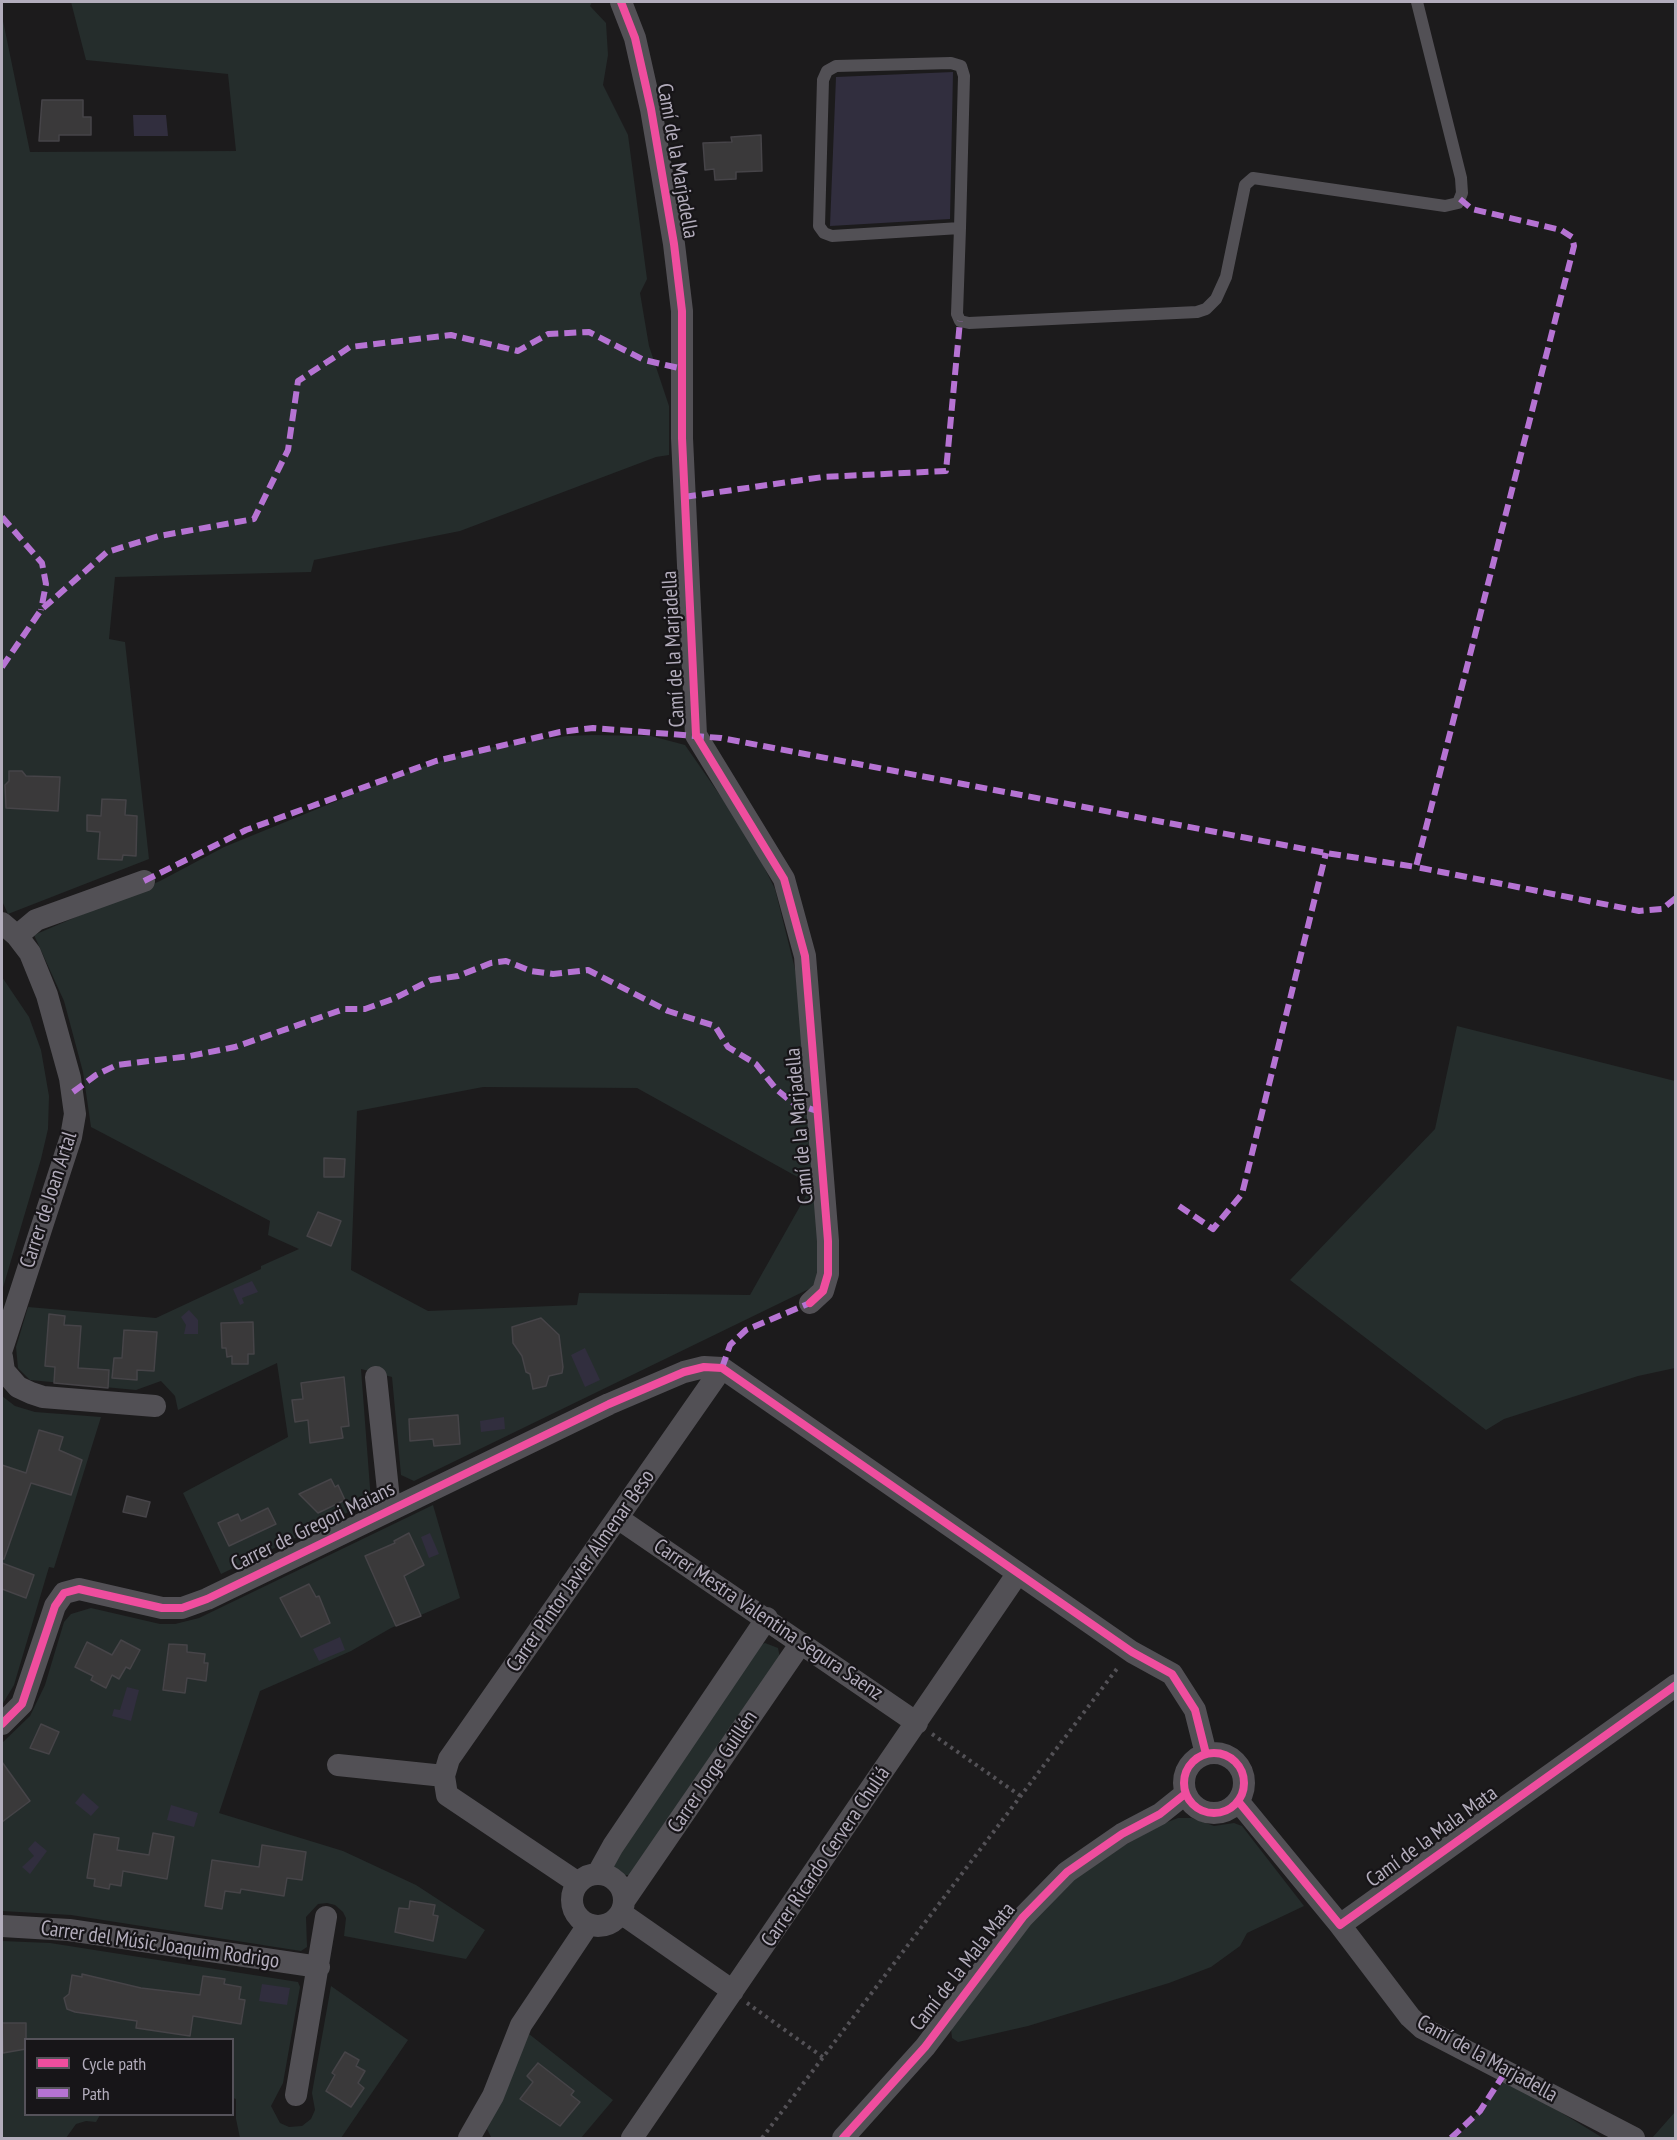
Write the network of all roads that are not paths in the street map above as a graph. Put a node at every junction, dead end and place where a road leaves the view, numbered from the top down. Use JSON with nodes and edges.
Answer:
{"nodes":[{"id":1,"x":621,"y":2,"type":"edge"},
{"id":2,"x":1417,"y":2,"type":"edge"},
{"id":3,"x":960,"y":228,"type":"junction"},
{"id":4,"x":144,"y":880,"type":"dead end"},
{"id":5,"x":9,"y":929,"type":"edge"},
{"id":6,"x":810,"y":1303,"type":"dead end"},
{"id":7,"x":2,"y":1349,"type":"edge"},
{"id":8,"x":2,"y":1357,"type":"edge"},
{"id":9,"x":713,"y":1368,"type":"junction"},
{"id":10,"x":376,"y":1377,"type":"dead end"},
{"id":11,"x":155,"y":1406,"type":"dead end"},
{"id":12,"x":390,"y":1509,"type":"junction"},
{"id":13,"x":619,"y":1519,"type":"junction"},
{"id":14,"x":1018,"y":1574,"type":"junction"},
{"id":15,"x":767,"y":1618,"type":"junction"},
{"id":16,"x":801,"y":1643,"type":"junction"},
{"id":17,"x":1676,"y":1685,"type":"edge"},
{"id":18,"x":2,"y":1724,"type":"edge"},
{"id":19,"x":924,"y":1728,"type":"junction"},
{"id":20,"x":1206,"y":1754,"type":"junction"},
{"id":21,"x":338,"y":1765,"type":"dead end"},
{"id":22,"x":444,"y":1776,"type":"junction"},
{"id":23,"x":1185,"y":1794,"type":"junction"},
{"id":24,"x":1238,"y":1801,"type":"junction"},
{"id":25,"x":588,"y":1878,"type":"junction"},
{"id":26,"x":623,"y":1907,"type":"junction"},
{"id":27,"x":326,"y":1917,"type":"dead end"},
{"id":28,"x":588,"y":1925,"type":"junction"},
{"id":29,"x":1340,"y":1925,"type":"junction"},
{"id":30,"x":2,"y":1926,"type":"edge"},
{"id":31,"x":319,"y":1966,"type":"junction"},
{"id":32,"x":740,"y":1997,"type":"junction"},
{"id":33,"x":296,"y":2095,"type":"dead end"},
{"id":34,"x":469,"y":2139,"type":"edge"},
{"id":35,"x":632,"y":2139,"type":"edge"},
{"id":36,"x":843,"y":2139,"type":"edge"},
{"id":37,"x":1634,"y":2139,"type":"edge"}],
"edges":[{"from":1,"to":6,"type":"street","name":"Camí de la Marjadella"},
{"from":2,"to":3,"type":"lane"},
{"from":3,"to":3,"type":"lane"},
{"from":4,"to":5,"type":"street"},
{"from":5,"to":7,"type":"street","name":"Carrer de Joan Artal"},
{"from":8,"to":11,"type":"street"},
{"from":9,"to":12,"type":"street","name":"Carrer de Gregori Maians"},
{"from":9,"to":13,"type":"street","name":"Carrer Pintor Javier Almenar Beso"},
{"from":9,"to":14,"type":"street"},
{"from":10,"to":12,"type":"street"},
{"from":12,"to":18,"type":"street","name":"Carrer de Gregori Maians"},
{"from":13,"to":15,"type":"street","name":"Carrer Mestra Valentina Segura Saenz"},
{"from":13,"to":22,"type":"street","name":"Carrer Pintor Javier Almenar Beso"},
{"from":14,"to":19,"type":"street","name":"Carrer Ricardo Cervera Chuliá"},
{"from":14,"to":20,"type":"street"},
{"from":15,"to":16,"type":"street","name":"Carrer Mestra Valentina Segura Saenz"},
{"from":15,"to":25,"type":"street","name":"Carrer Jorge Guillén"},
{"from":16,"to":19,"type":"street","name":"Carrer Mestra Valentina Segura Saenz"},
{"from":16,"to":26,"type":"street","name":"Carrer Jorge Guillén"},
{"from":17,"to":29,"type":"street","name":"Camí de la Mala Mata"},
{"from":19,"to":32,"type":"street","name":"Carrer Ricardo Cervera Chuliá"},
{"from":20,"to":23,"type":"street"},
{"from":20,"to":24,"type":"street"},
{"from":21,"to":22,"type":"street"},
{"from":22,"to":25,"type":"street"},
{"from":23,"to":24,"type":"street"},
{"from":23,"to":36,"type":"street","name":"Camí de la Mala Mata"},
{"from":24,"to":29,"type":"street"},
{"from":25,"to":26,"type":"street"},
{"from":25,"to":28,"type":"street"},
{"from":26,"to":28,"type":"street"},
{"from":26,"to":32,"type":"street"},
{"from":27,"to":31,"type":"street"},
{"from":28,"to":34,"type":"street"},
{"from":29,"to":37,"type":"street","name":"Camí de la Marjadella"},
{"from":30,"to":31,"type":"street","name":"Carrer del Músic Joaquim Rodrigo"},
{"from":31,"to":33,"type":"street"},
{"from":32,"to":35,"type":"street","name":"Carrer Ricardo Cervera Chuliá"}]}
